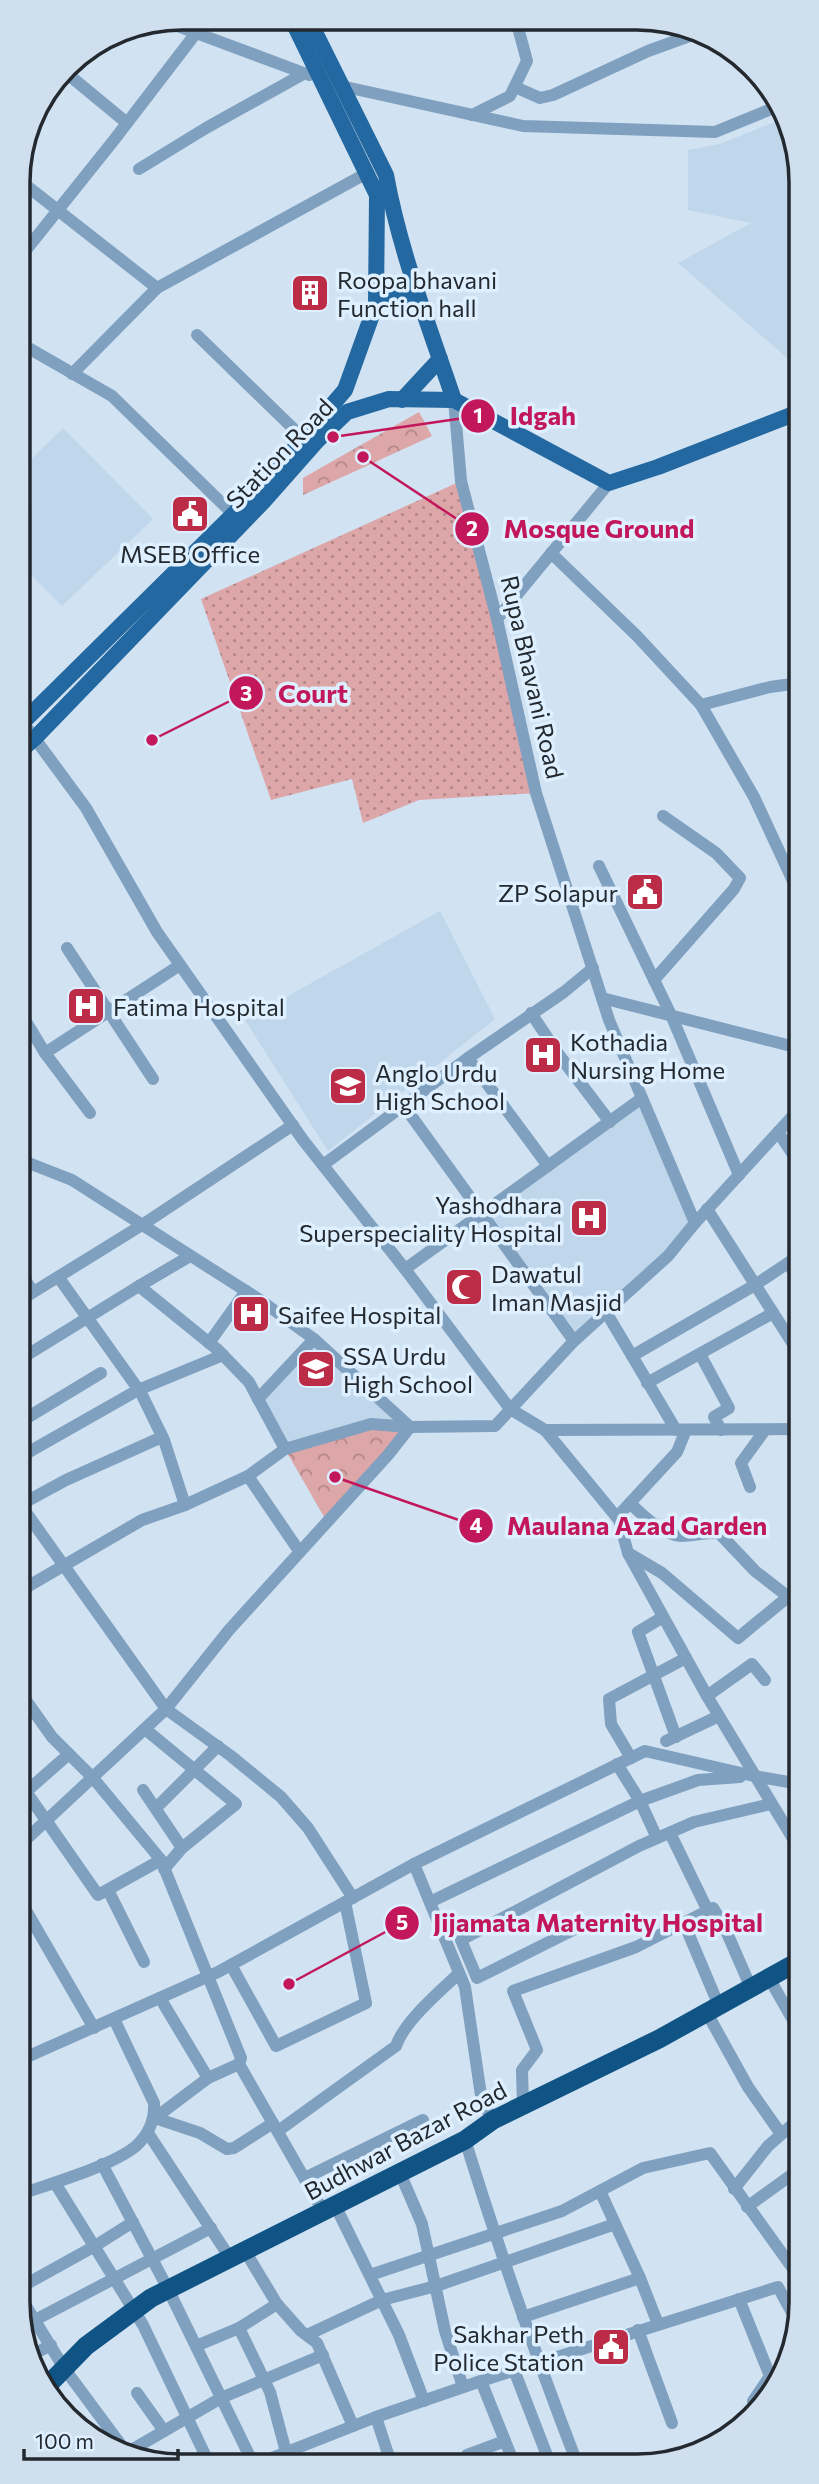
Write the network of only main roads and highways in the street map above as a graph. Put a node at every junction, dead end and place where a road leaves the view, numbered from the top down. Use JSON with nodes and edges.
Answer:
{"nodes":[{"id":1,"x":295,"y":30,"type":"edge"},
{"id":2,"x":314,"y":30,"type":"edge"},
{"id":3,"x":419,"y":300,"type":"junction"},
{"id":4,"x":376,"y":304,"type":"junction"},
{"id":5,"x":440,"y":359,"type":"junction"},
{"id":6,"x":402,"y":400,"type":"junction"},
{"id":7,"x":454,"y":400,"type":"junction"},
{"id":8,"x":789,"y":416,"type":"edge"},
{"id":9,"x":30,"y":712,"type":"edge"},
{"id":10,"x":30,"y":742,"type":"edge"},
{"id":11,"x":789,"y":1967,"type":"edge"},
{"id":12,"x":52,"y":2381,"type":"edge"}],
"edges":[{"from":1,"to":4,"type":"main road"},
{"from":2,"to":3,"type":"main road","name":"Rupa Bhavani Road"},
{"from":3,"to":4,"type":"main road"},
{"from":3,"to":5,"type":"main road","name":"Rupa Bhavani Road"},
{"from":4,"to":9,"type":"main road"},
{"from":5,"to":6,"type":"main road"},
{"from":5,"to":7,"type":"main road","name":"Rupa Bhavani Road"},
{"from":6,"to":7,"type":"main road","name":"Station Road"},
{"from":6,"to":10,"type":"main road","name":"Station Road"},
{"from":7,"to":8,"type":"main road","name":"Station Road"},
{"from":11,"to":12,"type":"highway","name":"Budhwar Bazar Road"}]}
